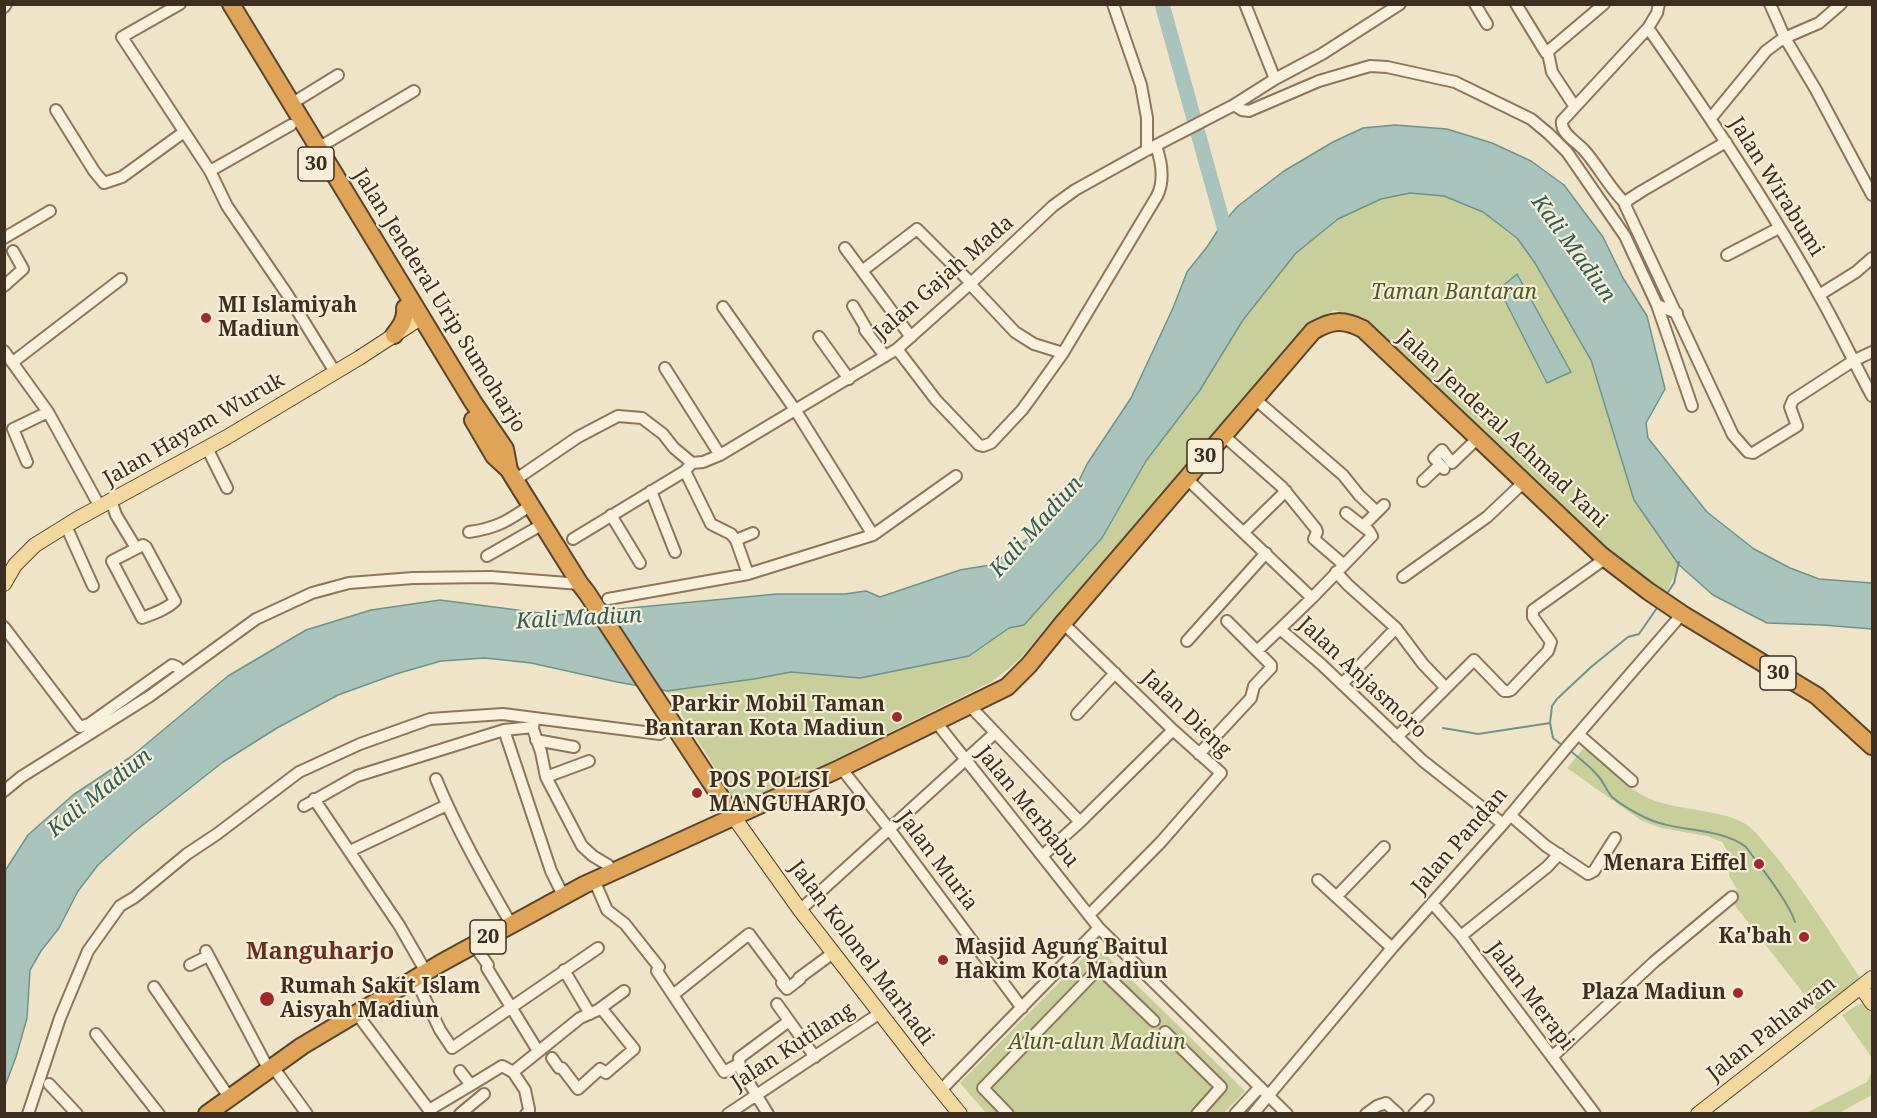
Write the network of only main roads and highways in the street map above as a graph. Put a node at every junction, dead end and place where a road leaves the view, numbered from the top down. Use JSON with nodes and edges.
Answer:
{"nodes":[{"id":1,"x":221,"y":4,"type":"edge"},
{"id":2,"x":231,"y":4,"type":"edge"},
{"id":3,"x":413,"y":316,"type":"junction"},
{"id":4,"x":394,"y":335,"type":"joint"},
{"id":5,"x":4,"y":584,"type":"edge"},
{"id":6,"x":1872,"y":746,"type":"edge"},
{"id":7,"x":731,"y":813,"type":"junction"},
{"id":8,"x":1872,"y":978,"type":"edge"},
{"id":9,"x":1861,"y":987,"type":"junction"},
{"id":10,"x":1872,"y":1003,"type":"edge"},
{"id":11,"x":1701,"y":1112,"type":"edge"},
{"id":12,"x":207,"y":1113,"type":"edge"},
{"id":13,"x":960,"y":1113,"type":"edge"}],
"edges":[{"from":1,"to":3,"type":"highway","name":"Jalan Jenderal Urip Sumoharjo","number":"30"},
{"from":2,"to":3,"type":"highway","name":"Jalan Jenderal Urip Sumoharjo","number":"30"},
{"from":3,"to":4,"type":"highway"},
{"from":3,"to":7,"type":"highway","name":"Jalan Jenderal Urip Sumoharjo","number":"30"},
{"from":4,"to":5,"type":"main road","name":"Jalan Hayam Wuruk"},
{"from":6,"to":7,"type":"highway","name":"Jalan Jenderal Achmad Yani","number":"30"},
{"from":7,"to":12,"type":"highway","number":"20"},
{"from":7,"to":13,"type":"main road","name":"Jalan Kolonel Marhadi"},
{"from":8,"to":9,"type":"main road","name":"Jalan Pahlawan"},
{"from":9,"to":10,"type":"main road"},
{"from":9,"to":11,"type":"main road","name":"Jalan Pahlawan"}]}
